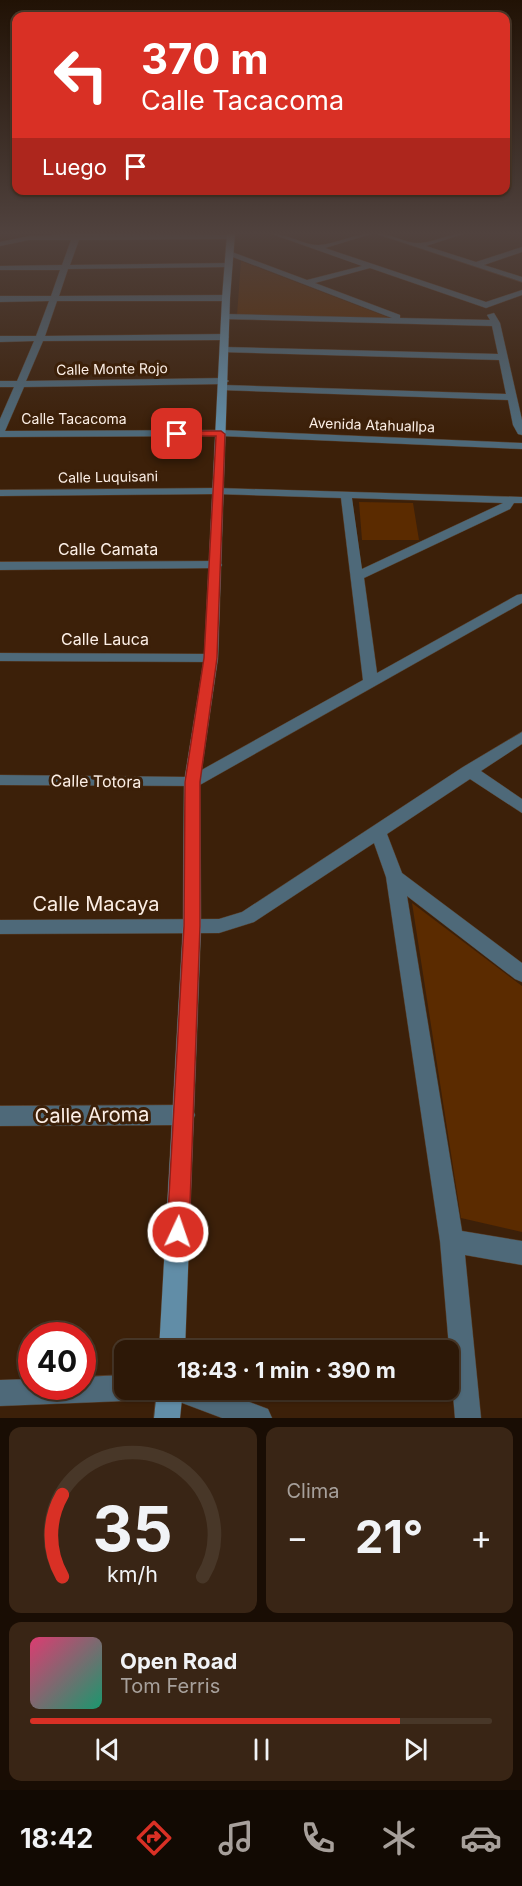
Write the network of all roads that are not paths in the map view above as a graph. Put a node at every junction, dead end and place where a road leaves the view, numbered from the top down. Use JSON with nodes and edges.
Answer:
{"nodes":[{"id":1,"x":55,"y":300,"type":"edge"},
{"id":2,"x":226,"y":300,"type":"edge"},
{"id":3,"x":353,"y":300,"type":"edge"},
{"id":4,"x":472,"y":300,"type":"edge"},
{"id":5,"x":499,"y":300,"type":"edge"},
{"id":6,"x":486,"y":305,"type":"junction"},
{"id":7,"x":226,"y":317,"type":"junction"},
{"id":8,"x":408,"y":321,"type":"junction"},
{"id":9,"x":496,"y":323,"type":"junction"},
{"id":10,"x":40,"y":338,"type":"junction"},
{"id":11,"x":0,"y":339,"type":"edge"},
{"id":12,"x":224,"y":343,"type":"junction"},
{"id":13,"x":502,"y":357,"type":"junction"},
{"id":14,"x":0,"y":384,"type":"edge"},
{"id":15,"x":21,"y":384,"type":"junction"},
{"id":16,"x":224,"y":384,"type":"junction"},
{"id":17,"x":511,"y":397,"type":"junction"},
{"id":18,"x":0,"y":432,"type":"edge"},
{"id":19,"x":522,"y":432,"type":"edge"},
{"id":20,"x":221,"y":434,"type":"junction"},
{"id":21,"x":522,"y":446,"type":"edge"},
{"id":22,"x":217,"y":491,"type":"junction"},
{"id":23,"x":0,"y":493,"type":"edge"},
{"id":24,"x":346,"y":495,"type":"junction"},
{"id":25,"x":516,"y":500,"type":"edge"},
{"id":26,"x":216,"y":565,"type":"junction"},
{"id":27,"x":0,"y":566,"type":"edge"},
{"id":28,"x":356,"y":577,"type":"junction"},
{"id":29,"x":522,"y":598,"type":"edge"},
{"id":30,"x":0,"y":657,"type":"edge"},
{"id":31,"x":211,"y":658,"type":"junction"},
{"id":32,"x":371,"y":683,"type":"junction"},
{"id":33,"x":522,"y":737,"type":"edge"},
{"id":34,"x":469,"y":771,"type":"junction"},
{"id":35,"x":0,"y":780,"type":"edge"},
{"id":36,"x":192,"y":782,"type":"junction"},
{"id":37,"x":522,"y":807,"type":"edge"},
{"id":38,"x":378,"y":831,"type":"junction"},
{"id":39,"x":394,"y":877,"type":"junction"},
{"id":40,"x":192,"y":926,"type":"junction"},
{"id":41,"x":0,"y":927,"type":"edge"},
{"id":42,"x":522,"y":974,"type":"edge"},
{"id":43,"x":184,"y":1114,"type":"junction"},
{"id":44,"x":0,"y":1116,"type":"edge"},
{"id":45,"x":452,"y":1240,"type":"junction"},
{"id":46,"x":522,"y":1253,"type":"edge"},
{"id":47,"x":173,"y":1340,"type":"edge"},
{"id":48,"x":114,"y":1388,"type":"edge"},
{"id":49,"x":0,"y":1393,"type":"edge"},
{"id":50,"x":169,"y":1400,"type":"edge"},
{"id":51,"x":209,"y":1400,"type":"edge"},
{"id":52,"x":167,"y":1418,"type":"edge"},
{"id":53,"x":259,"y":1418,"type":"edge"},
{"id":54,"x":468,"y":1418,"type":"edge"}],
"edges":[{"from":1,"to":10,"type":"street"},
{"from":2,"to":7,"type":"street"},
{"from":3,"to":8,"type":"street"},
{"from":4,"to":6,"type":"street"},
{"from":5,"to":6,"type":"street"},
{"from":6,"to":9,"type":"street"},
{"from":7,"to":8,"type":"street"},
{"from":7,"to":12,"type":"street"},
{"from":8,"to":9,"type":"street"},
{"from":9,"to":13,"type":"street"},
{"from":10,"to":11,"type":"street"},
{"from":10,"to":12,"type":"street"},
{"from":10,"to":15,"type":"street"},
{"from":12,"to":13,"type":"street"},
{"from":12,"to":16,"type":"street"},
{"from":13,"to":17,"type":"street"},
{"from":14,"to":15,"type":"street","name":"Calle Monte Rojo"},
{"from":15,"to":16,"type":"street","name":"Calle Monte Rojo"},
{"from":15,"to":18,"type":"street"},
{"from":16,"to":17,"type":"street","name":"Calle Monte Rojo"},
{"from":16,"to":20,"type":"street"},
{"from":17,"to":19,"type":"street"},
{"from":18,"to":20,"type":"street","name":"Calle Tacacoma"},
{"from":20,"to":21,"type":"street","name":"Avenida Atahuallpa"},
{"from":20,"to":22,"type":"street"},
{"from":22,"to":23,"type":"street","name":"Calle Luquisani"},
{"from":22,"to":24,"type":"street","name":"Calle Luquisani"},
{"from":22,"to":26,"type":"street"},
{"from":24,"to":25,"type":"street","name":"Calle Luquisani"},
{"from":24,"to":28,"type":"street"},
{"from":25,"to":28,"type":"street"},
{"from":26,"to":27,"type":"street","name":"Calle Camata"},
{"from":26,"to":31,"type":"street"},
{"from":28,"to":32,"type":"street"},
{"from":29,"to":32,"type":"street"},
{"from":30,"to":31,"type":"street","name":"Calle Lauca"},
{"from":31,"to":36,"type":"street"},
{"from":32,"to":36,"type":"street"},
{"from":33,"to":34,"type":"street","name":"Calle Macaya"},
{"from":34,"to":37,"type":"street"},
{"from":34,"to":38,"type":"street","name":"Calle Macaya"},
{"from":35,"to":36,"type":"street","name":"Calle Totora"},
{"from":36,"to":40,"type":"street"},
{"from":38,"to":39,"type":"street"},
{"from":38,"to":40,"type":"street","name":"Calle Macaya"},
{"from":39,"to":42,"type":"street"},
{"from":39,"to":45,"type":"street"},
{"from":40,"to":41,"type":"street","name":"Calle Macaya"},
{"from":40,"to":43,"type":"street"},
{"from":43,"to":44,"type":"street","name":"Calle Aroma"},
{"from":43,"to":47,"type":"street"},
{"from":45,"to":46,"type":"street"},
{"from":45,"to":54,"type":"street"},
{"from":48,"to":49,"type":"street"},
{"from":50,"to":52,"type":"street"},
{"from":51,"to":53,"type":"street"}]}
